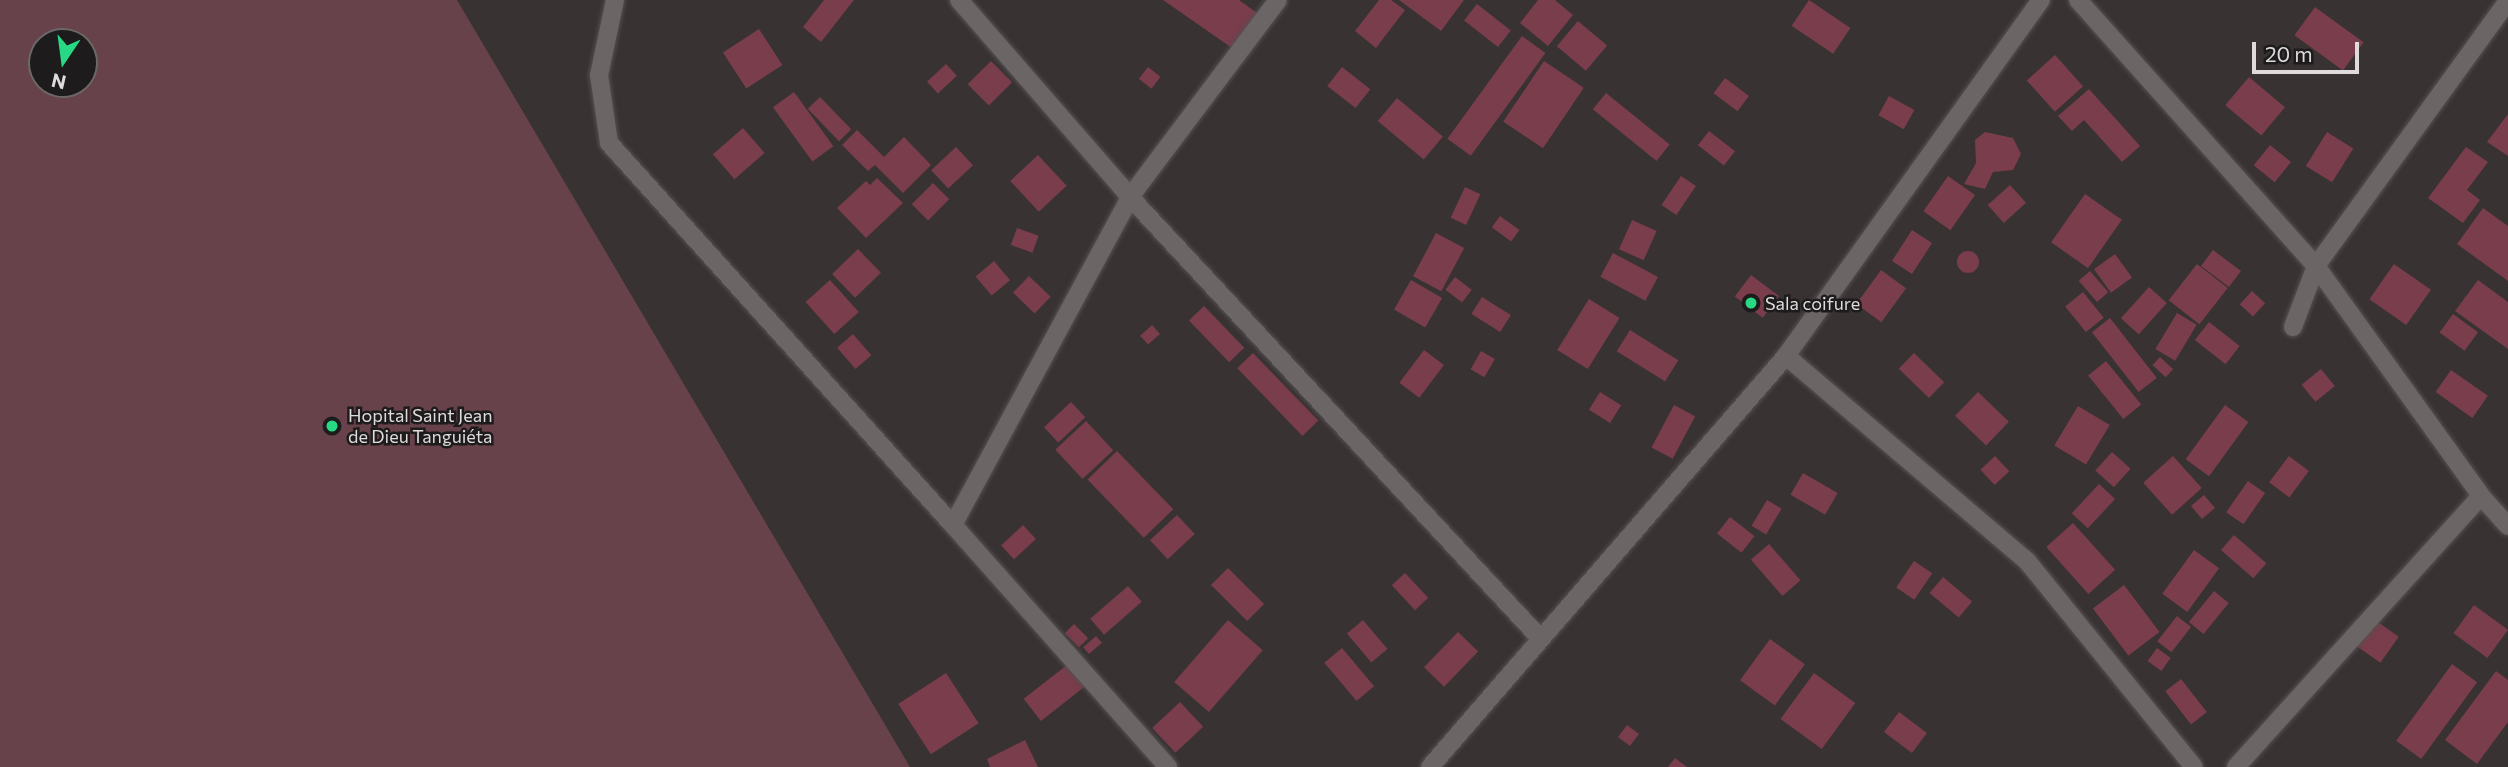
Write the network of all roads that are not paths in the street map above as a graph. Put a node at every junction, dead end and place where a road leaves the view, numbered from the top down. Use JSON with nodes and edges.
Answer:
{"nodes":[{"id":1,"x":615,"y":0,"type":"edge"},
{"id":2,"x":959,"y":0,"type":"edge"},
{"id":3,"x":1278,"y":0,"type":"edge"},
{"id":4,"x":2041,"y":0,"type":"edge"},
{"id":5,"x":2078,"y":0,"type":"edge"},
{"id":6,"x":2508,"y":1,"type":"edge"},
{"id":7,"x":1130,"y":197,"type":"junction"},
{"id":8,"x":2316,"y":266,"type":"junction"},
{"id":9,"x":2293,"y":327,"type":"dead end"},
{"id":10,"x":1786,"y":356,"type":"junction"},
{"id":11,"x":2481,"y":496,"type":"junction"},
{"id":12,"x":953,"y":525,"type":"junction"},
{"id":13,"x":2508,"y":526,"type":"edge"},
{"id":14,"x":1539,"y":638,"type":"junction"},
{"id":15,"x":1168,"y":767,"type":"edge"},
{"id":16,"x":1430,"y":767,"type":"edge"},
{"id":17,"x":2194,"y":767,"type":"edge"},
{"id":18,"x":2236,"y":767,"type":"edge"}],
"edges":[{"from":1,"to":12,"type":"street"},
{"from":2,"to":7,"type":"street"},
{"from":3,"to":7,"type":"street"},
{"from":4,"to":10,"type":"street"},
{"from":5,"to":8,"type":"street"},
{"from":6,"to":8,"type":"street"},
{"from":7,"to":12,"type":"street"},
{"from":7,"to":14,"type":"street"},
{"from":8,"to":9,"type":"street"},
{"from":8,"to":11,"type":"street"},
{"from":10,"to":14,"type":"street"},
{"from":10,"to":17,"type":"street"},
{"from":11,"to":13,"type":"street"},
{"from":11,"to":18,"type":"street"},
{"from":12,"to":15,"type":"street"},
{"from":14,"to":16,"type":"street"}]}
